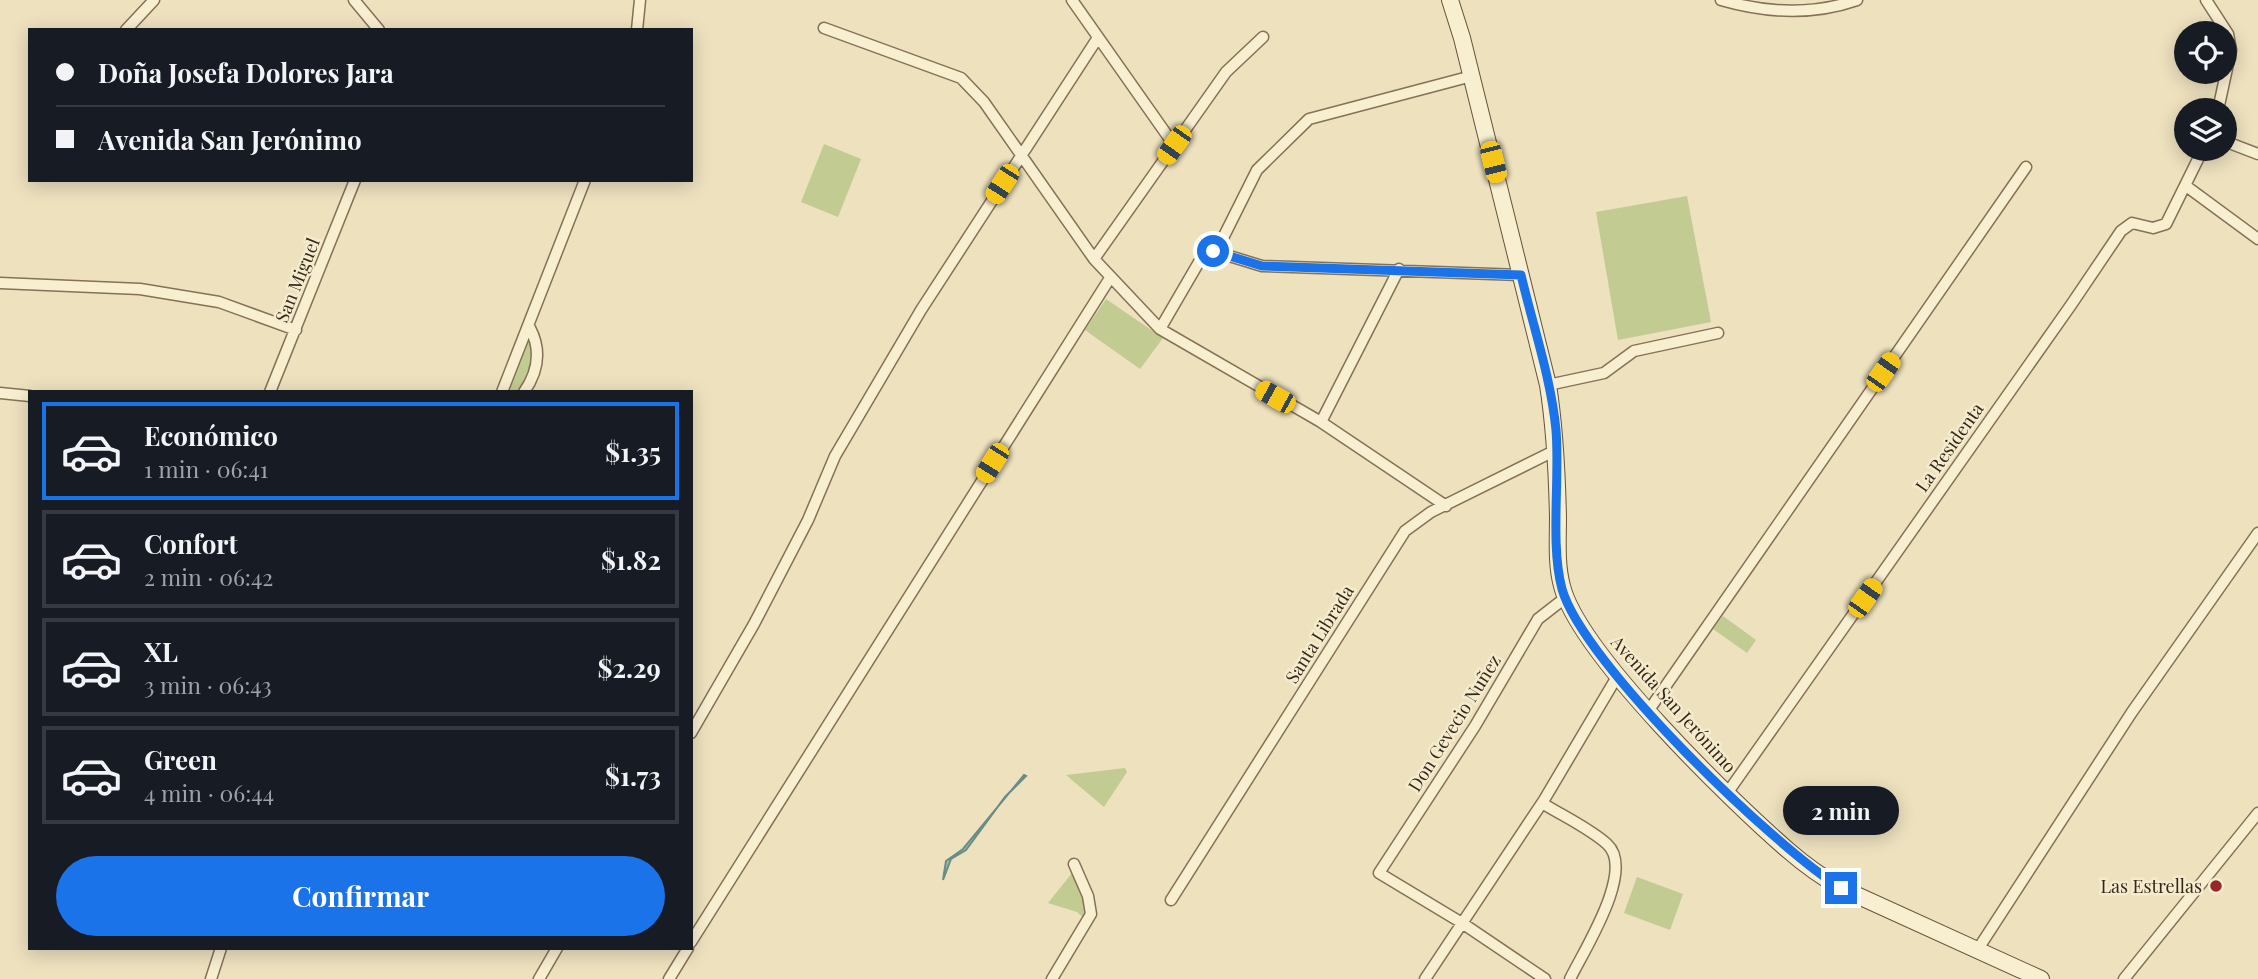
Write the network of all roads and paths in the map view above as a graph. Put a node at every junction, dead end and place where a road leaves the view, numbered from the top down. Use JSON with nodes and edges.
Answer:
{"nodes":[{"id":1,"x":153,"y":0,"type":"edge"},
{"id":2,"x":354,"y":0,"type":"edge"},
{"id":3,"x":640,"y":0,"type":"edge"},
{"id":4,"x":1072,"y":0,"type":"edge"},
{"id":5,"x":1450,"y":0,"type":"edge"},
{"id":6,"x":1722,"y":0,"type":"edge"},
{"id":7,"x":1857,"y":0,"type":"edge"},
{"id":8,"x":2206,"y":0,"type":"edge"},
{"id":9,"x":128,"y":28,"type":"edge"},
{"id":10,"x":377,"y":28,"type":"edge"},
{"id":11,"x":637,"y":28,"type":"edge"},
{"id":12,"x":824,"y":28,"type":"dead end"},
{"id":13,"x":1263,"y":37,"type":"dead end"},
{"id":14,"x":1097,"y":39,"type":"junction"},
{"id":15,"x":1472,"y":76,"type":"junction"},
{"id":16,"x":2221,"y":98,"type":"edge"},
{"id":17,"x":1174,"y":145,"type":"junction"},
{"id":18,"x":2237,"y":146,"type":"edge"},
{"id":19,"x":2258,"y":154,"type":"edge"},
{"id":20,"x":1022,"y":156,"type":"junction"},
{"id":21,"x":2197,"y":161,"type":"edge"},
{"id":22,"x":2026,"y":167,"type":"dead end"},
{"id":23,"x":354,"y":182,"type":"edge"},
{"id":24,"x":584,"y":182,"type":"edge"},
{"id":25,"x":2186,"y":186,"type":"junction"},
{"id":26,"x":2258,"y":239,"type":"edge"},
{"id":27,"x":1213,"y":251,"type":"junction"},
{"id":28,"x":1094,"y":259,"type":"junction"},
{"id":29,"x":1399,"y":269,"type":"junction"},
{"id":30,"x":1521,"y":275,"type":"junction"},
{"id":31,"x":1110,"y":278,"type":"junction"},
{"id":32,"x":0,"y":282,"type":"edge"},
{"id":33,"x":530,"y":328,"type":"junction"},
{"id":34,"x":1160,"y":329,"type":"junction"},
{"id":35,"x":296,"y":330,"type":"junction"},
{"id":36,"x":1718,"y":333,"type":"dead end"},
{"id":37,"x":1548,"y":385,"type":"junction"},
{"id":38,"x":272,"y":390,"type":"edge"},
{"id":39,"x":503,"y":390,"type":"edge"},
{"id":40,"x":526,"y":390,"type":"edge"},
{"id":41,"x":0,"y":393,"type":"edge"},
{"id":42,"x":28,"y":396,"type":"edge"},
{"id":43,"x":1321,"y":422,"type":"junction"},
{"id":44,"x":1556,"y":450,"type":"junction"},
{"id":45,"x":1446,"y":506,"type":"junction"},
{"id":46,"x":2258,"y":533,"type":"edge"},
{"id":47,"x":1565,"y":598,"type":"junction"},
{"id":48,"x":1618,"y":675,"type":"junction"},
{"id":49,"x":1649,"y":710,"type":"junction"},
{"id":50,"x":693,"y":729,"type":"edge"},
{"id":51,"x":1728,"y":792,"type":"junction"},
{"id":52,"x":1542,"y":803,"type":"junction"},
{"id":53,"x":2258,"y":813,"type":"edge"},
{"id":54,"x":1074,"y":864,"type":"dead end"},
{"id":55,"x":1171,"y":900,"type":"dead end"},
{"id":56,"x":1462,"y":923,"type":"junction"},
{"id":57,"x":693,"y":940,"type":"edge"},
{"id":58,"x":1978,"y":949,"type":"junction"},
{"id":59,"x":220,"y":950,"type":"edge"},
{"id":60,"x":556,"y":950,"type":"edge"},
{"id":61,"x":687,"y":950,"type":"edge"},
{"id":62,"x":211,"y":979,"type":"edge"},
{"id":63,"x":539,"y":979,"type":"edge"},
{"id":64,"x":669,"y":979,"type":"edge"},
{"id":65,"x":1052,"y":979,"type":"edge"},
{"id":66,"x":1425,"y":979,"type":"edge"},
{"id":67,"x":1545,"y":979,"type":"edge"},
{"id":68,"x":1570,"y":979,"type":"edge"},
{"id":69,"x":2041,"y":979,"type":"edge"},
{"id":70,"x":2124,"y":979,"type":"edge"}],
"edges":[{"from":1,"to":9,"type":"street"},
{"from":2,"to":10,"type":"street"},
{"from":3,"to":11,"type":"street"},
{"from":4,"to":14,"type":"street"},
{"from":5,"to":15,"type":"street","name":"Avenida San Jerónimo"},
{"from":6,"to":7,"type":"street"},
{"from":8,"to":16,"type":"street"},
{"from":12,"to":20,"type":"street"},
{"from":13,"to":17,"type":"street"},
{"from":14,"to":17,"type":"street"},
{"from":14,"to":20,"type":"street"},
{"from":15,"to":27,"type":"street"},
{"from":15,"to":30,"type":"street","name":"Avenida San Jerónimo"},
{"from":17,"to":28,"type":"street"},
{"from":18,"to":19,"type":"street"},
{"from":20,"to":28,"type":"street"},
{"from":20,"to":50,"type":"street"},
{"from":21,"to":25,"type":"street","name":"La Residenta"},
{"from":22,"to":49,"type":"street"},
{"from":23,"to":35,"type":"street","name":"San Miguel"},
{"from":24,"to":33,"type":"street"},
{"from":25,"to":26,"type":"street"},
{"from":25,"to":51,"type":"street","name":"La Residenta"},
{"from":27,"to":29,"type":"street"},
{"from":27,"to":34,"type":"street"},
{"from":28,"to":31,"type":"street"},
{"from":29,"to":30,"type":"street"},
{"from":29,"to":43,"type":"street"},
{"from":30,"to":37,"type":"street","name":"Avenida San Jerónimo"},
{"from":31,"to":34,"type":"street"},
{"from":31,"to":57,"type":"street"},
{"from":32,"to":35,"type":"street"},
{"from":33,"to":39,"type":"street"},
{"from":33,"to":40,"type":"street"},
{"from":34,"to":43,"type":"street"},
{"from":35,"to":38,"type":"street","name":"San Miguel"},
{"from":36,"to":37,"type":"street"},
{"from":37,"to":44,"type":"street","name":"Avenida San Jerónimo"},
{"from":41,"to":42,"type":"street"},
{"from":43,"to":45,"type":"street"},
{"from":44,"to":45,"type":"street","name":"Santa Librada"},
{"from":44,"to":47,"type":"street","name":"Avenida San Jerónimo"},
{"from":45,"to":55,"type":"street","name":"Santa Librada"},
{"from":46,"to":58,"type":"street"},
{"from":47,"to":48,"type":"street","name":"Avenida San Jerónimo"},
{"from":47,"to":56,"type":"street","name":"Don Gevecio Nuñez"},
{"from":48,"to":49,"type":"street","name":"Avenida San Jerónimo"},
{"from":48,"to":52,"type":"street"},
{"from":49,"to":51,"type":"street","name":"Avenida San Jerónimo"},
{"from":51,"to":58,"type":"street","name":"Avenida San Jerónimo"},
{"from":52,"to":56,"type":"street"},
{"from":52,"to":68,"type":"street"},
{"from":53,"to":70,"type":"street"},
{"from":54,"to":65,"type":"street"},
{"from":56,"to":66,"type":"street"},
{"from":56,"to":67,"type":"street"},
{"from":58,"to":69,"type":"street","name":"Avenida San Jerónimo"},
{"from":59,"to":62,"type":"street"},
{"from":60,"to":63,"type":"street"},
{"from":61,"to":64,"type":"street"}]}
